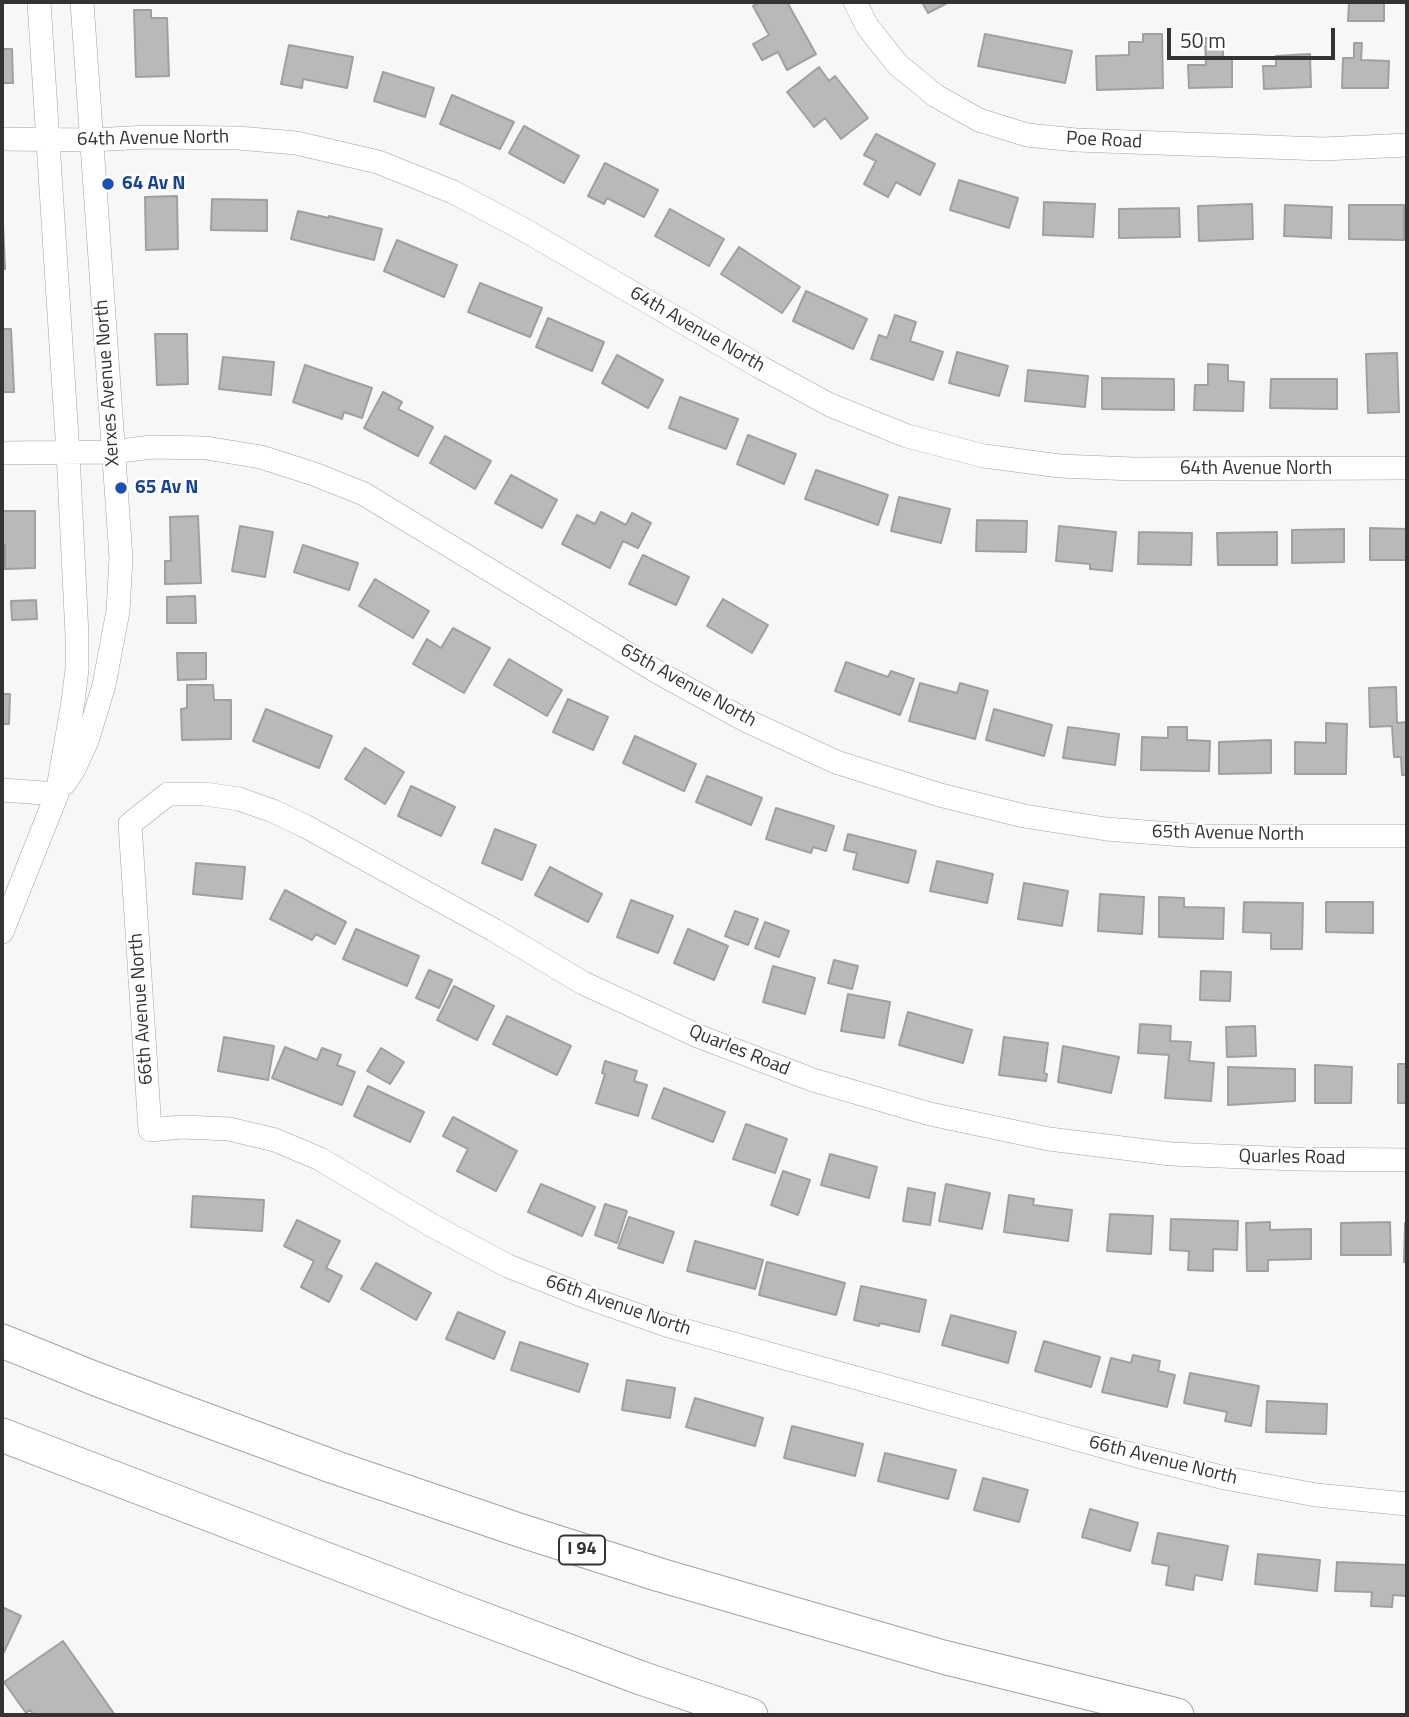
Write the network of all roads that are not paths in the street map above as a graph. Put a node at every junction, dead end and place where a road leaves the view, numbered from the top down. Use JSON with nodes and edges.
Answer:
{"nodes":[{"id":1,"x":39,"y":2,"type":"edge"},
{"id":2,"x":82,"y":2,"type":"edge"},
{"id":3,"x":855,"y":2,"type":"edge"},
{"id":4,"x":2,"y":139,"type":"edge"},
{"id":5,"x":48,"y":140,"type":"junction"},
{"id":6,"x":92,"y":140,"type":"junction"},
{"id":7,"x":1407,"y":145,"type":"edge"},
{"id":8,"x":112,"y":452,"type":"junction"},
{"id":9,"x":2,"y":453,"type":"edge"},
{"id":10,"x":68,"y":453,"type":"junction"},
{"id":11,"x":1407,"y":468,"type":"edge"},
{"id":12,"x":2,"y":790,"type":"edge"},
{"id":13,"x":57,"y":794,"type":"junction"},
{"id":14,"x":130,"y":824,"type":"joint"},
{"id":15,"x":1407,"y":836,"type":"edge"},
{"id":16,"x":2,"y":932,"type":"edge"},
{"id":17,"x":1407,"y":1160,"type":"edge"},
{"id":18,"x":2,"y":1340,"type":"edge"},
{"id":19,"x":2,"y":1434,"type":"edge"},
{"id":20,"x":1407,"y":1504,"type":"edge"},
{"id":21,"x":751,"y":1715,"type":"edge"},
{"id":22,"x":1177,"y":1715,"type":"edge"}],
"edges":[{"from":1,"to":5,"type":"street","name":"Xerxes Avenue North"},
{"from":2,"to":6,"type":"street","name":"Xerxes Avenue North"},
{"from":3,"to":7,"type":"street","name":"Poe Road"},
{"from":4,"to":5,"type":"street","name":"64th Avenue North"},
{"from":5,"to":6,"type":"street","name":"64th Avenue North"},
{"from":5,"to":10,"type":"street","name":"Xerxes Avenue North"},
{"from":6,"to":8,"type":"street","name":"Xerxes Avenue North"},
{"from":6,"to":11,"type":"street","name":"64th Avenue North"},
{"from":8,"to":10,"type":"street","name":"65th Avenue North"},
{"from":8,"to":13,"type":"street","name":"Xerxes Avenue North"},
{"from":8,"to":15,"type":"street","name":"65th Avenue North"},
{"from":9,"to":10,"type":"street","name":"65th Avenue North"},
{"from":10,"to":13,"type":"street","name":"Xerxes Avenue North"},
{"from":12,"to":13,"type":"street"},
{"from":13,"to":16,"type":"street","name":"Xerxes Avenue North"},
{"from":14,"to":17,"type":"street","name":"Quarles Road"},
{"from":14,"to":20,"type":"street","name":"66th Avenue North"},
{"from":18,"to":22,"type":"highway","number":"I 94"},
{"from":19,"to":21,"type":"highway"}]}
